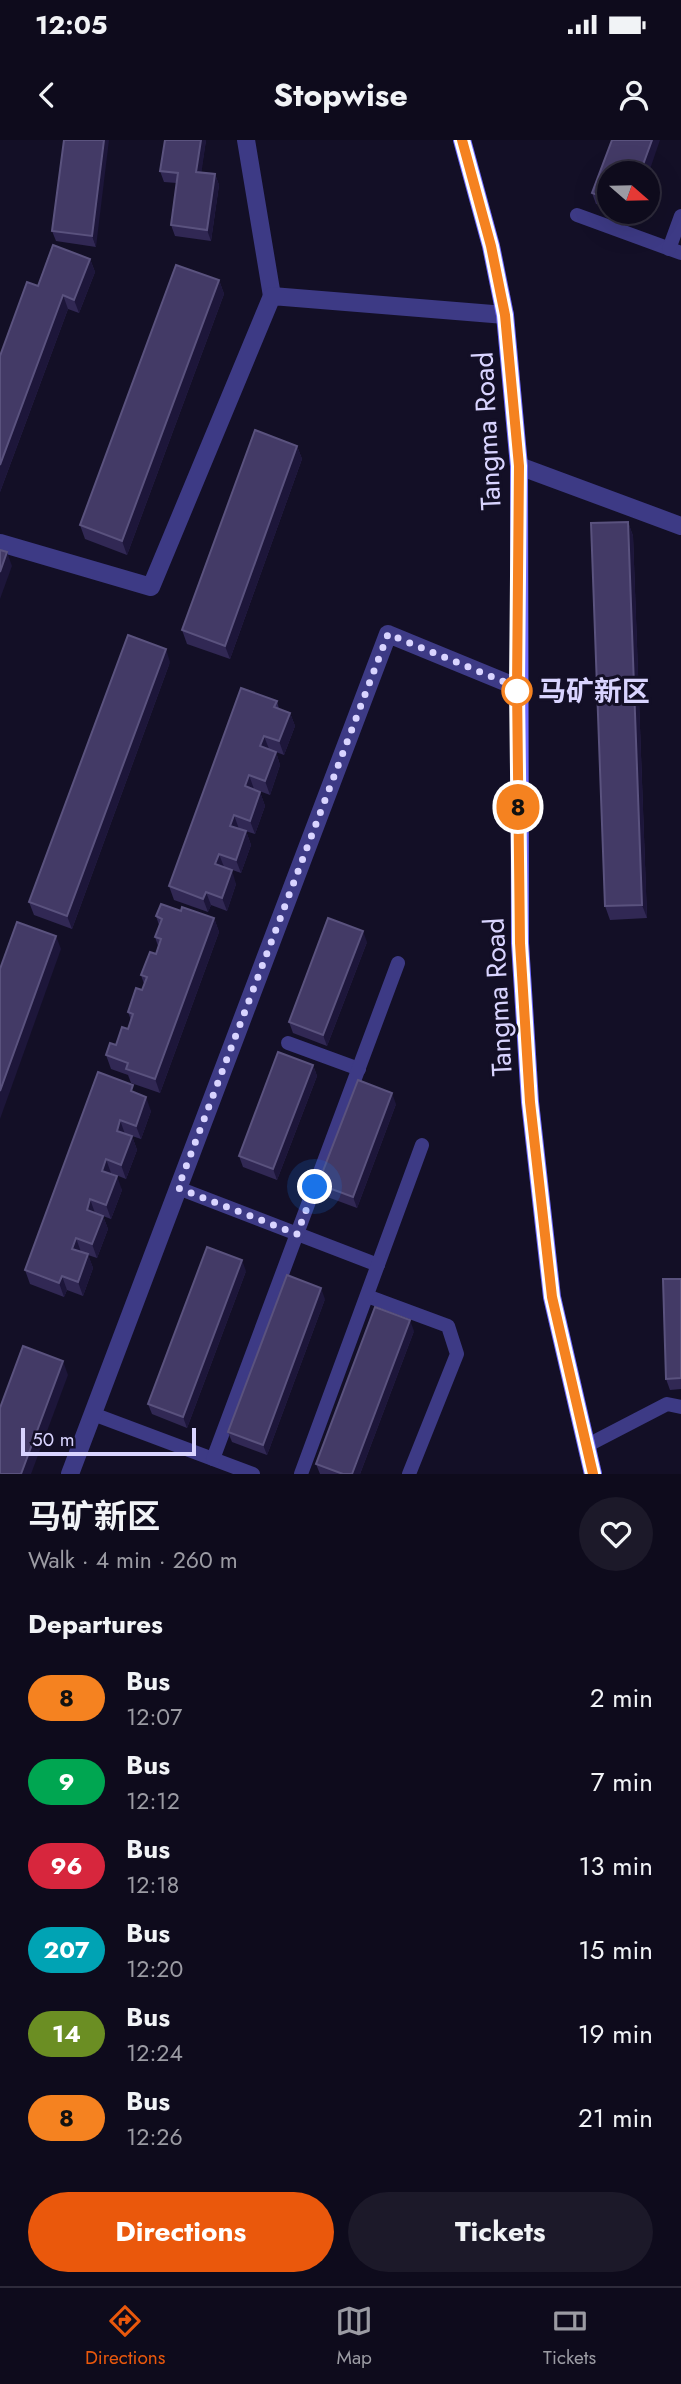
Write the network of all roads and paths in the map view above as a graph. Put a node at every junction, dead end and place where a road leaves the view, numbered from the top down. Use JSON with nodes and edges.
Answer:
{"nodes":[{"id":1,"x":246,"y":140,"type":"edge"},
{"id":2,"x":462,"y":140,"type":"edge"},
{"id":3,"x":577,"y":215,"type":"dead end"},
{"id":4,"x":681,"y":216,"type":"edge"},
{"id":5,"x":675,"y":251,"type":"edge"},
{"id":6,"x":272,"y":296,"type":"junction"},
{"id":7,"x":505,"y":315,"type":"junction"},
{"id":8,"x":519,"y":466,"type":"junction"},
{"id":9,"x":680,"y":523,"type":"edge"},
{"id":10,"x":0,"y":543,"type":"edge"},
{"id":11,"x":517,"y":687,"type":"junction"},
{"id":12,"x":398,"y":963,"type":"dead end"},
{"id":13,"x":288,"y":1043,"type":"dead end"},
{"id":14,"x":359,"y":1069,"type":"junction"},
{"id":15,"x":422,"y":1145,"type":"dead end"},
{"id":16,"x":178,"y":1188,"type":"junction"},
{"id":17,"x":297,"y":1234,"type":"junction"},
{"id":18,"x":378,"y":1265,"type":"junction"},
{"id":19,"x":367,"y":1296,"type":"junction"},
{"id":20,"x":681,"y":1407,"type":"edge"},
{"id":21,"x":93,"y":1413,"type":"junction"},
{"id":22,"x":586,"y":1446,"type":"junction"},
{"id":23,"x":213,"y":1459,"type":"junction"},
{"id":24,"x":70,"y":1474,"type":"edge"},
{"id":25,"x":253,"y":1474,"type":"edge"},
{"id":26,"x":301,"y":1474,"type":"edge"},
{"id":27,"x":409,"y":1474,"type":"edge"},
{"id":28,"x":593,"y":1474,"type":"edge"}],
"edges":[{"from":1,"to":6,"type":"street"},
{"from":2,"to":7,"type":"main road","name":"Tangma Road"},
{"from":3,"to":5,"type":"lane"},
{"from":4,"to":5,"type":"lane"},
{"from":6,"to":7,"type":"street"},
{"from":6,"to":10,"type":"street"},
{"from":7,"to":8,"type":"main road","name":"Tangma Road"},
{"from":8,"to":9,"type":"street"},
{"from":8,"to":11,"type":"main road","name":"Tangma Road"},
{"from":11,"to":16,"type":"street"},
{"from":11,"to":22,"type":"main road","name":"Tangma Road"},
{"from":12,"to":14,"type":"lane"},
{"from":13,"to":14,"type":"lane"},
{"from":14,"to":17,"type":"lane"},
{"from":15,"to":18,"type":"lane"},
{"from":16,"to":17,"type":"lane"},
{"from":16,"to":21,"type":"street"},
{"from":17,"to":18,"type":"lane"},
{"from":17,"to":23,"type":"lane"},
{"from":18,"to":19,"type":"lane"},
{"from":19,"to":26,"type":"lane"},
{"from":19,"to":27,"type":"lane"},
{"from":20,"to":22,"type":"lane"},
{"from":21,"to":23,"type":"lane"},
{"from":21,"to":24,"type":"street"},
{"from":22,"to":28,"type":"main road","name":"Tangma Road"},
{"from":23,"to":25,"type":"lane"}]}
